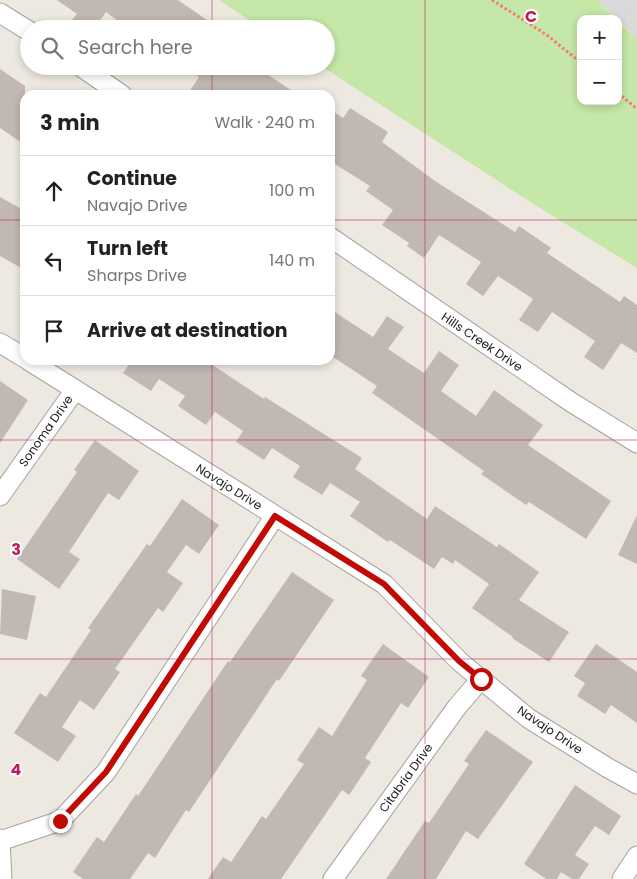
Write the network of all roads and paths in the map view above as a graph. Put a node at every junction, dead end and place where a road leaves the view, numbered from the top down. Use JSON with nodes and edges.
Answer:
{"nodes":[{"id":1,"x":492,"y":0,"type":"edge"},
{"id":2,"x":0,"y":13,"type":"edge"},
{"id":3,"x":20,"y":25,"type":"edge"},
{"id":4,"x":577,"y":60,"type":"edge"},
{"id":5,"x":93,"y":75,"type":"edge"},
{"id":6,"x":115,"y":90,"type":"edge"},
{"id":7,"x":622,"y":96,"type":"edge"},
{"id":8,"x":637,"y":108,"type":"edge"},
{"id":9,"x":335,"y":240,"type":"edge"},
{"id":10,"x":0,"y":342,"type":"edge"},
{"id":11,"x":20,"y":355,"type":"edge"},
{"id":12,"x":35,"y":365,"type":"edge"},
{"id":13,"x":75,"y":390,"type":"junction"},
{"id":14,"x":637,"y":443,"type":"edge"},
{"id":15,"x":0,"y":496,"type":"edge"},
{"id":16,"x":275,"y":516,"type":"junction"},
{"id":17,"x":481,"y":679,"type":"junction"},
{"id":18,"x":637,"y":784,"type":"edge"},
{"id":19,"x":0,"y":840,"type":"edge"},
{"id":20,"x":637,"y":856,"type":"edge"},
{"id":21,"x":2,"y":879,"type":"edge"},
{"id":22,"x":333,"y":879,"type":"edge"},
{"id":23,"x":622,"y":879,"type":"edge"}],
"edges":[{"from":1,"to":4,"type":"path"},
{"from":2,"to":3,"type":"street"},
{"from":5,"to":6,"type":"street"},
{"from":7,"to":8,"type":"path"},
{"from":9,"to":14,"type":"street","name":"Hills Creek Drive"},
{"from":10,"to":11,"type":"street","name":"Navajo Drive"},
{"from":12,"to":13,"type":"street","name":"Navajo Drive"},
{"from":13,"to":15,"type":"street","name":"Sonoma Drive"},
{"from":13,"to":16,"type":"street","name":"Navajo Drive"},
{"from":16,"to":17,"type":"street","name":"Navajo Drive"},
{"from":16,"to":19,"type":"street"},
{"from":17,"to":18,"type":"street","name":"Navajo Drive"},
{"from":17,"to":22,"type":"street","name":"Citabria Drive"},
{"from":19,"to":21,"type":"street"},
{"from":20,"to":23,"type":"street"}]}
